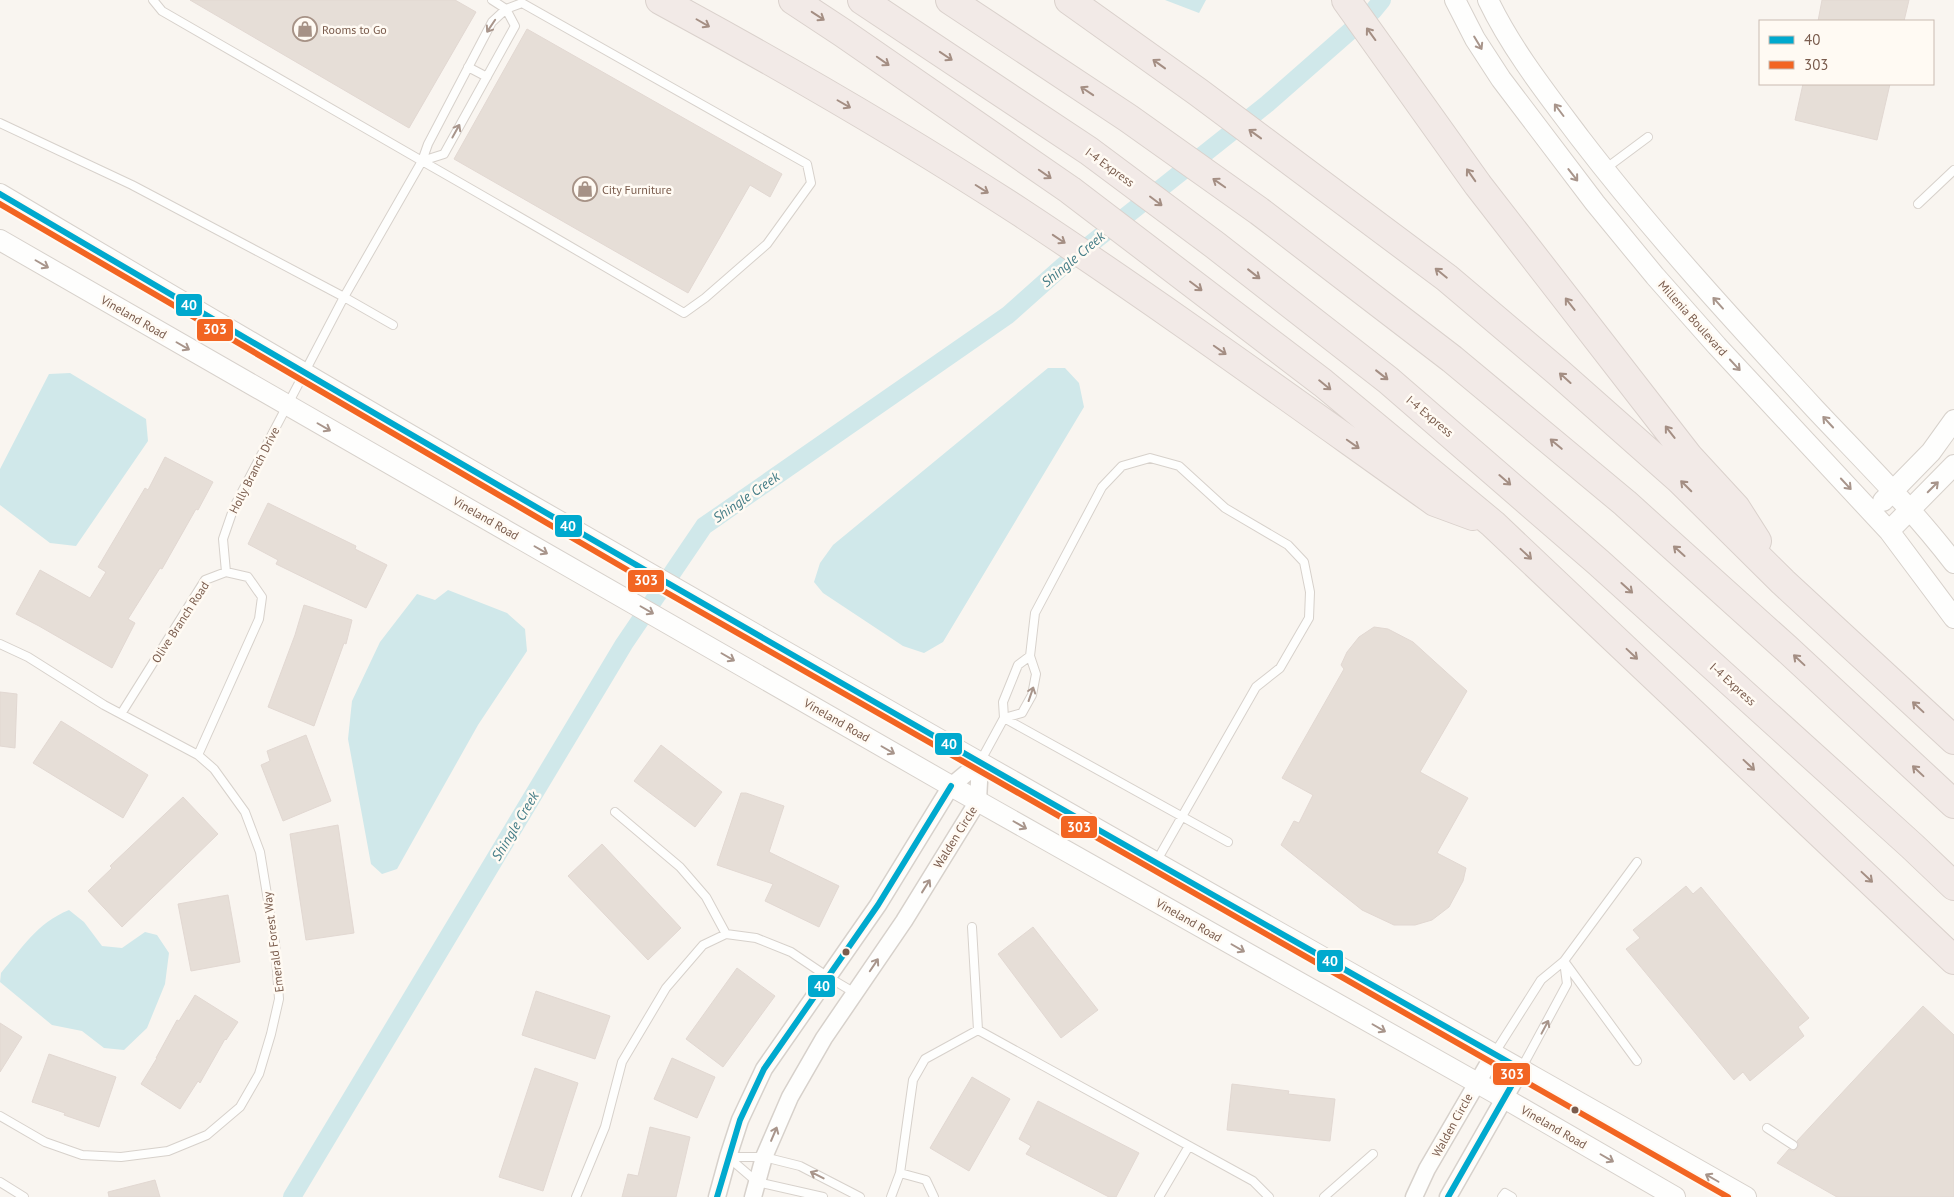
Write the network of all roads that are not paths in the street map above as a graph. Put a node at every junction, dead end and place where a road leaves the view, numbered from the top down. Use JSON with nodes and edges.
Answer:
{"nodes":[{"id":1,"x":153,"y":0,"type":"edge"},
{"id":2,"x":492,"y":0,"type":"edge"},
{"id":3,"x":660,"y":0,"type":"edge"},
{"id":4,"x":793,"y":0,"type":"edge"},
{"id":5,"x":862,"y":0,"type":"edge"},
{"id":6,"x":950,"y":0,"type":"edge"},
{"id":7,"x":1069,"y":0,"type":"edge"},
{"id":8,"x":1346,"y":0,"type":"edge"},
{"id":9,"x":1455,"y":0,"type":"edge"},
{"id":10,"x":1488,"y":0,"type":"edge"},
{"id":11,"x":506,"y":9,"type":"junction"},
{"id":12,"x":468,"y":67,"type":"junction"},
{"id":13,"x":487,"y":77,"type":"junction"},
{"id":14,"x":0,"y":123,"type":"edge"},
{"id":15,"x":1648,"y":136,"type":"dead end"},
{"id":16,"x":422,"y":162,"type":"junction"},
{"id":17,"x":1605,"y":169,"type":"junction"},
{"id":18,"x":1954,"y":170,"type":"edge"},
{"id":19,"x":0,"y":194,"type":"edge"},
{"id":20,"x":1918,"y":204,"type":"dead end"},
{"id":21,"x":0,"y":240,"type":"edge"},
{"id":22,"x":344,"y":297,"type":"junction"},
{"id":23,"x":393,"y":325,"type":"dead end"},
{"id":24,"x":303,"y":374,"type":"junction"},
{"id":25,"x":287,"y":406,"type":"junction"},
{"id":26,"x":1954,"y":420,"type":"edge"},
{"id":27,"x":1954,"y":465,"type":"edge"},
{"id":28,"x":1893,"y":492,"type":"junction"},
{"id":29,"x":1910,"y":510,"type":"junction"},
{"id":30,"x":1872,"y":512,"type":"junction"},
{"id":31,"x":1493,"y":524,"type":"junction"},
{"id":32,"x":1889,"y":532,"type":"junction"},
{"id":33,"x":1954,"y":563,"type":"edge"},
{"id":34,"x":226,"y":572,"type":"junction"},
{"id":35,"x":1783,"y":582,"type":"junction"},
{"id":36,"x":1954,"y":618,"type":"edge"},
{"id":37,"x":0,"y":644,"type":"edge"},
{"id":38,"x":1030,"y":656,"type":"junction"},
{"id":39,"x":121,"y":714,"type":"junction"},
{"id":40,"x":1004,"y":718,"type":"junction"},
{"id":41,"x":1954,"y":740,"type":"edge"},
{"id":42,"x":198,"y":755,"type":"junction"},
{"id":43,"x":980,"y":762,"type":"junction"},
{"id":44,"x":951,"y":786,"type":"junction"},
{"id":45,"x":978,"y":800,"type":"junction"},
{"id":46,"x":1954,"y":804,"type":"edge"},
{"id":47,"x":615,"y":812,"type":"dead end"},
{"id":48,"x":1181,"y":816,"type":"junction"},
{"id":49,"x":1228,"y":842,"type":"dead end"},
{"id":50,"x":1156,"y":862,"type":"junction"},
{"id":51,"x":1637,"y":862,"type":"dead end"},
{"id":52,"x":1954,"y":886,"type":"edge"},
{"id":53,"x":972,"y":928,"type":"dead end"},
{"id":54,"x":726,"y":934,"type":"junction"},
{"id":55,"x":1954,"y":960,"type":"edge"},
{"id":56,"x":1564,"y":961,"type":"junction"},
{"id":57,"x":828,"y":978,"type":"junction"},
{"id":58,"x":855,"y":993,"type":"junction"},
{"id":59,"x":978,"y":1030,"type":"junction"},
{"id":60,"x":1494,"y":1054,"type":"junction"},
{"id":61,"x":1637,"y":1060,"type":"dead end"},
{"id":62,"x":1521,"y":1069,"type":"junction"},
{"id":63,"x":1475,"y":1084,"type":"junction"},
{"id":64,"x":1504,"y":1098,"type":"junction"},
{"id":65,"x":0,"y":1116,"type":"edge"},
{"id":66,"x":1767,"y":1128,"type":"dead end"},
{"id":67,"x":1793,"y":1145,"type":"dead end"},
{"id":68,"x":1189,"y":1146,"type":"junction"},
{"id":69,"x":1373,"y":1154,"type":"dead end"},
{"id":70,"x":728,"y":1157,"type":"junction"},
{"id":71,"x":764,"y":1158,"type":"junction"},
{"id":72,"x":900,"y":1173,"type":"junction"},
{"id":73,"x":0,"y":1182,"type":"edge"},
{"id":74,"x":755,"y":1189,"type":"edge"},
{"id":75,"x":24,"y":1197,"type":"edge"},
{"id":76,"x":576,"y":1197,"type":"edge"},
{"id":77,"x":718,"y":1197,"type":"edge"},
{"id":78,"x":823,"y":1197,"type":"edge"},
{"id":79,"x":860,"y":1197,"type":"edge"},
{"id":80,"x":891,"y":1197,"type":"edge"},
{"id":81,"x":934,"y":1197,"type":"edge"},
{"id":82,"x":1159,"y":1197,"type":"edge"},
{"id":83,"x":1269,"y":1197,"type":"edge"},
{"id":84,"x":1324,"y":1197,"type":"edge"},
{"id":85,"x":1414,"y":1197,"type":"edge"},
{"id":86,"x":1448,"y":1197,"type":"edge"},
{"id":87,"x":1502,"y":1197,"type":"edge"},
{"id":88,"x":1512,"y":1197,"type":"edge"},
{"id":89,"x":1675,"y":1197,"type":"edge"},
{"id":90,"x":1746,"y":1197,"type":"edge"}],
"edges":[{"from":1,"to":16,"type":"lane"},
{"from":2,"to":11,"type":"lane"},
{"from":3,"to":31,"type":"highway","one_way":true},
{"from":4,"to":31,"type":"highway","one_way":true},
{"from":5,"to":52,"type":"highway","name":"I-4 Express","one_way":true},
{"from":46,"to":6,"type":"highway","one_way":true},
{"from":35,"to":7,"type":"highway","one_way":true},
{"from":35,"to":8,"type":"highway","one_way":true},
{"from":9,"to":30,"type":"street","name":"Millenia Boulevard","one_way":true},
{"from":17,"to":10,"type":"street","one_way":true},
{"from":11,"to":12,"type":"lane","name":"Holly Branch Drive","one_way":true},
{"from":11,"to":13,"type":"lane"},
{"from":11,"to":16,"type":"lane"},
{"from":12,"to":13,"type":"lane"},
{"from":12,"to":16,"type":"lane","name":"Holly Branch Drive"},
{"from":16,"to":13,"type":"lane","one_way":true},
{"from":14,"to":22,"type":"lane"},
{"from":15,"to":17,"type":"lane"},
{"from":16,"to":22,"type":"lane","name":"Holly Branch Drive"},
{"from":28,"to":17,"type":"street","one_way":true},
{"from":18,"to":20,"type":"lane"},
{"from":19,"to":24,"type":"street"},
{"from":21,"to":25,"type":"street","name":"Vineland Road","one_way":true},
{"from":22,"to":23,"type":"lane"},
{"from":22,"to":24,"type":"lane","name":"Holly Branch Drive"},
{"from":24,"to":25,"type":"lane","name":"Holly Branch Drive"},
{"from":24,"to":43,"type":"street"},
{"from":25,"to":34,"type":"lane","name":"Holly Branch Drive"},
{"from":25,"to":44,"type":"street","name":"Vineland Road","one_way":true},
{"from":26,"to":28,"type":"street"},
{"from":29,"to":27,"type":"street","one_way":true},
{"from":28,"to":29,"type":"street"},
{"from":28,"to":30,"type":"street"},
{"from":29,"to":32,"type":"street"},
{"from":29,"to":33,"type":"street"},
{"from":30,"to":32,"type":"street","name":"Millenia Boulevard"},
{"from":31,"to":55,"type":"highway","one_way":true},
{"from":32,"to":36,"type":"street","name":"Millenia Boulevard"},
{"from":34,"to":39,"type":"lane","name":"Olive Branch Road"},
{"from":34,"to":42,"type":"lane"},
{"from":41,"to":35,"type":"highway","one_way":true},
{"from":37,"to":39,"type":"lane","name":"Emerald Forest Way"},
{"from":38,"to":40,"type":"lane"},
{"from":40,"to":38,"type":"lane","one_way":true},
{"from":38,"to":48,"type":"lane"},
{"from":39,"to":42,"type":"lane","name":"Emerald Forest Way"},
{"from":40,"to":43,"type":"lane"},
{"from":40,"to":48,"type":"lane"},
{"from":42,"to":65,"type":"lane","name":"Emerald Forest Way"},
{"from":43,"to":44,"type":"street"},
{"from":43,"to":45,"type":"street","name":"Walden Circle"},
{"from":43,"to":50,"type":"street"},
{"from":44,"to":45,"type":"street","name":"Vineland Road"},
{"from":44,"to":57,"type":"street"},
{"from":58,"to":45,"type":"street","name":"Walden Circle","one_way":true},
{"from":45,"to":63,"type":"street","name":"Vineland Road","one_way":true},
{"from":47,"to":54,"type":"lane"},
{"from":48,"to":49,"type":"lane"},
{"from":48,"to":50,"type":"lane"},
{"from":50,"to":60,"type":"street"},
{"from":51,"to":56,"type":"lane"},
{"from":53,"to":59,"type":"lane"},
{"from":54,"to":57,"type":"lane"},
{"from":54,"to":76,"type":"lane"},
{"from":56,"to":60,"type":"lane"},
{"from":56,"to":61,"type":"lane"},
{"from":62,"to":56,"type":"lane","one_way":true},
{"from":57,"to":58,"type":"lane"},
{"from":57,"to":70,"type":"street"},
{"from":71,"to":58,"type":"street","name":"Walden Circle","one_way":true},
{"from":59,"to":68,"type":"lane"},
{"from":59,"to":72,"type":"lane"},
{"from":60,"to":62,"type":"street"},
{"from":60,"to":63,"type":"street","name":"Walden Circle"},
{"from":62,"to":64,"type":"street"},
{"from":90,"to":62,"type":"street","one_way":true},
{"from":63,"to":64,"type":"street","name":"Vineland Road"},
{"from":63,"to":85,"type":"street","name":"Walden Circle"},
{"from":64,"to":86,"type":"street"},
{"from":64,"to":89,"type":"street","name":"Vineland Road","one_way":true},
{"from":66,"to":67,"type":"lane"},
{"from":68,"to":82,"type":"lane"},
{"from":68,"to":83,"type":"lane"},
{"from":69,"to":84,"type":"lane"},
{"from":70,"to":71,"type":"lane"},
{"from":70,"to":74,"type":"lane"},
{"from":70,"to":77,"type":"street"},
{"from":71,"to":74,"type":"street","name":"Walden Circle"},
{"from":79,"to":71,"type":"lane","one_way":true},
{"from":72,"to":80,"type":"lane"},
{"from":72,"to":81,"type":"lane"},
{"from":73,"to":75,"type":"lane"},
{"from":74,"to":78,"type":"lane"},
{"from":87,"to":88,"type":"lane"}]}
